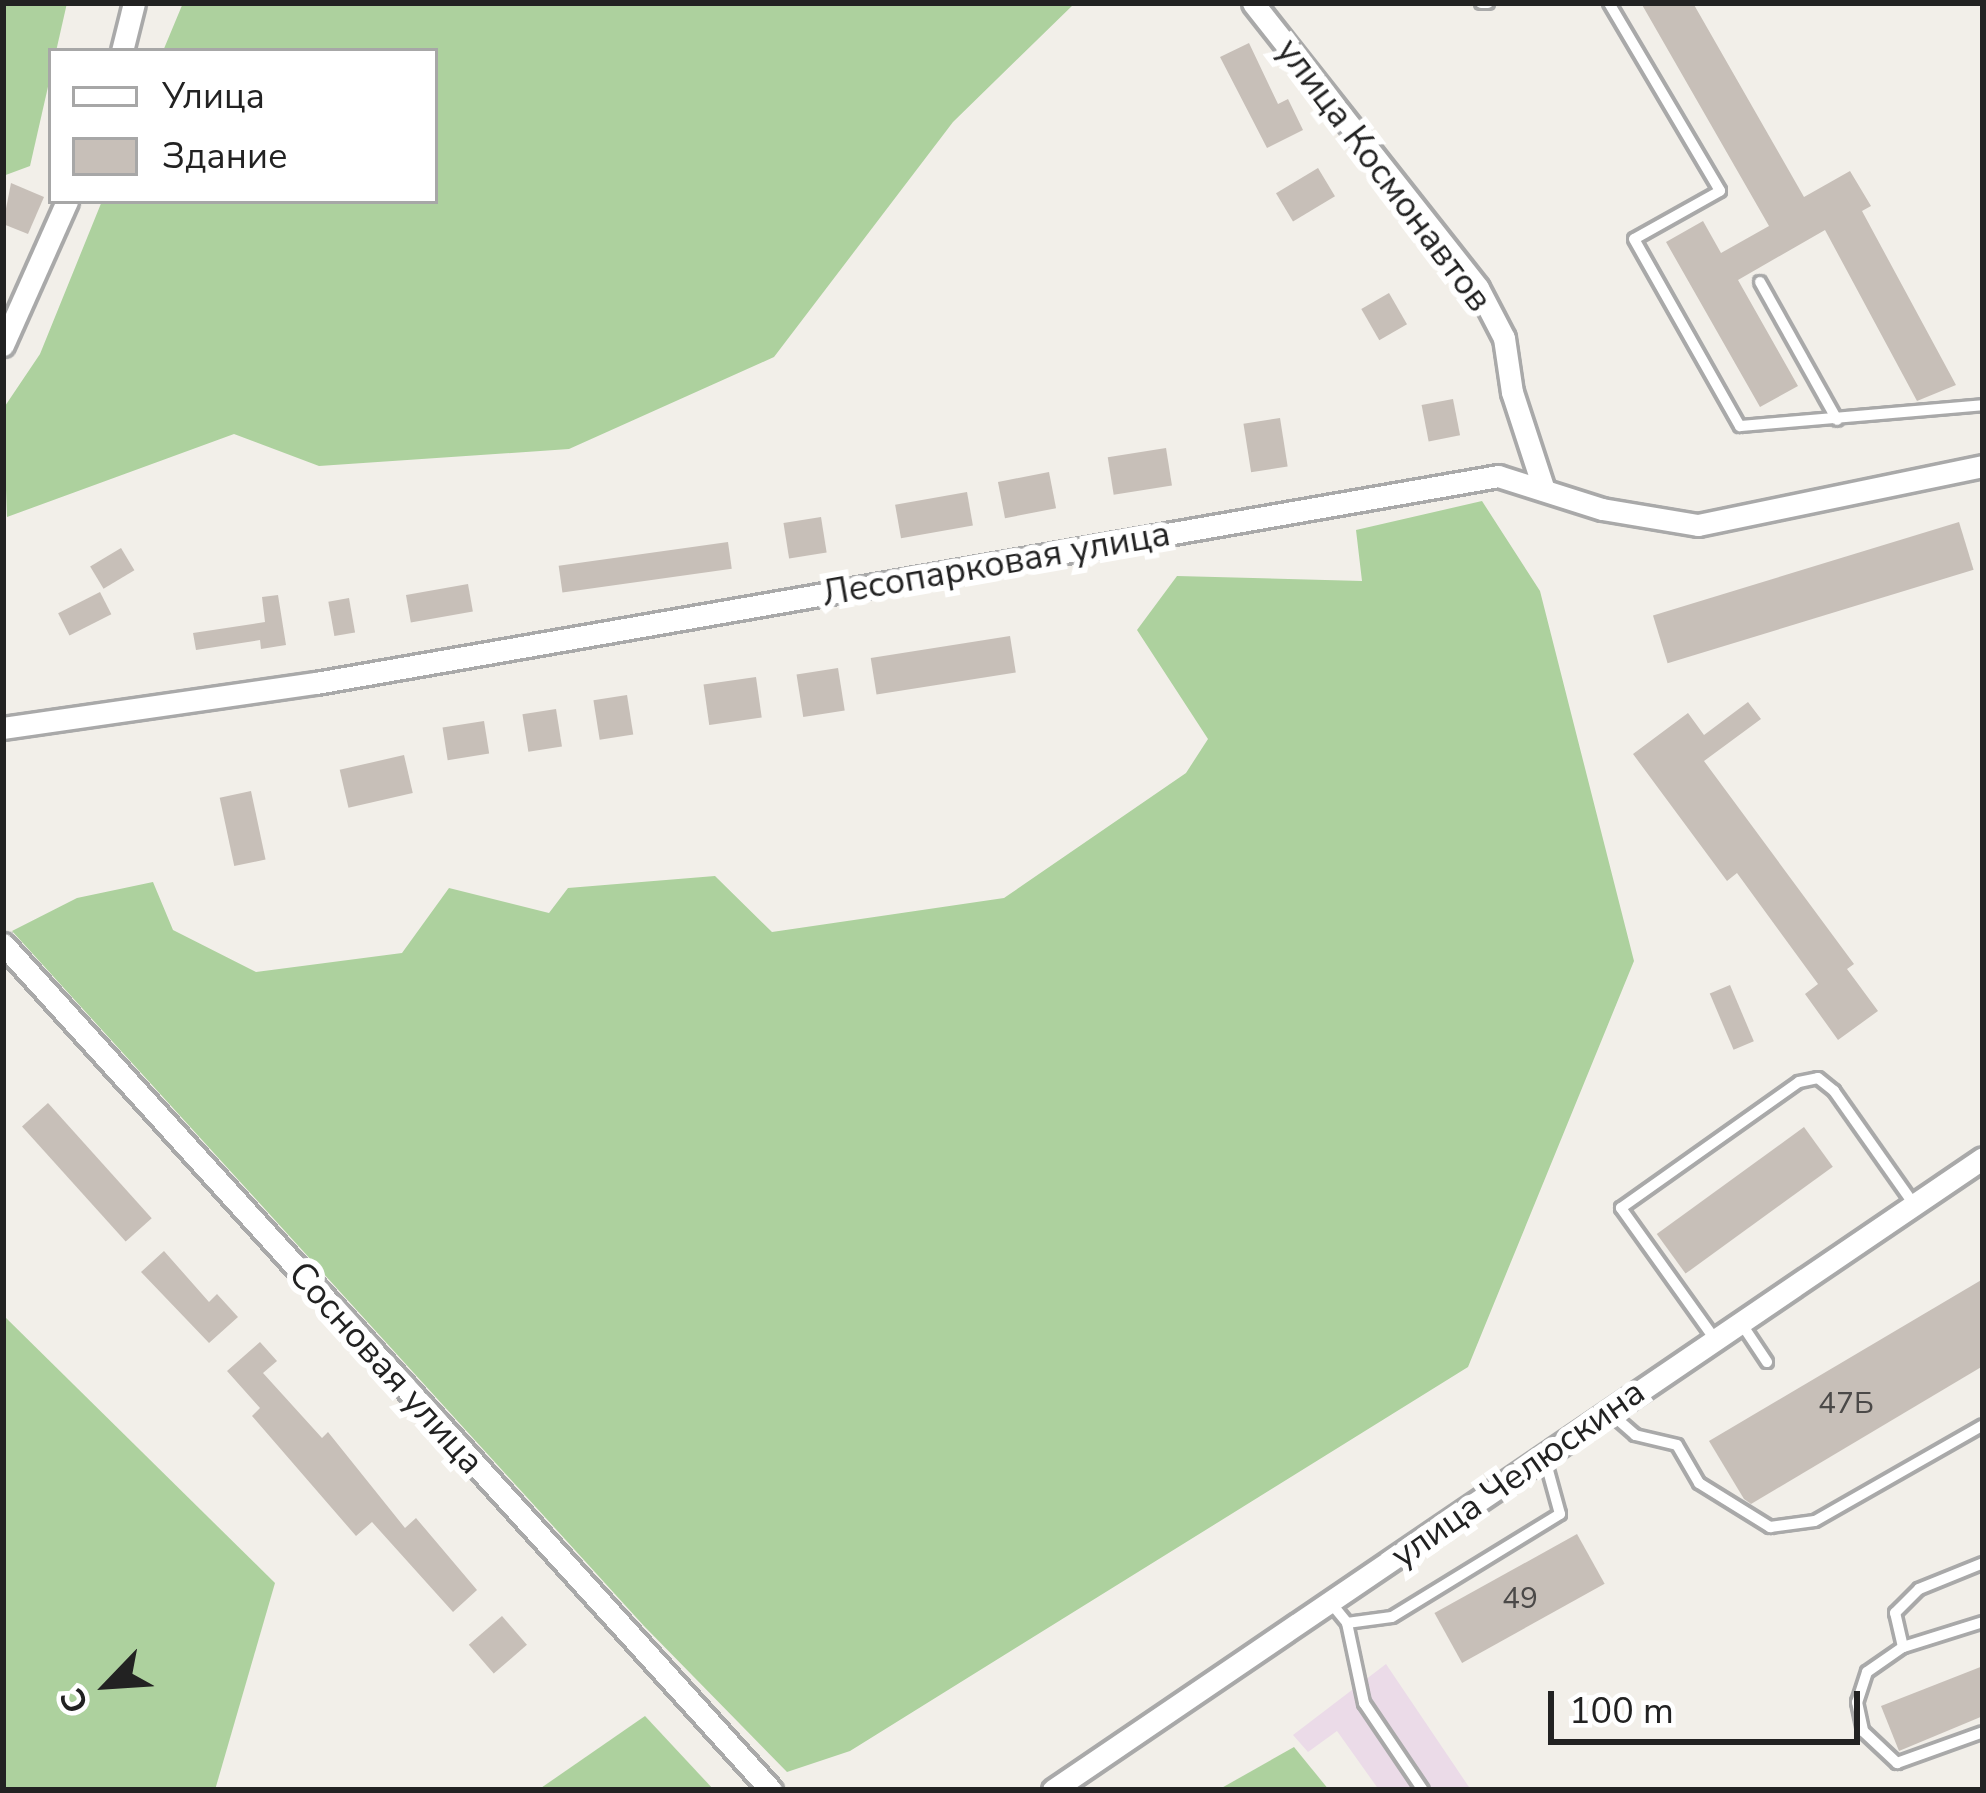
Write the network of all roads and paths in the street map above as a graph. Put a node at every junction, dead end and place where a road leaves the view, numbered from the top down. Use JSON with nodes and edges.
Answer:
{"nodes":[{"id":1,"x":134,"y":3,"type":"edge"},
{"id":2,"x":1253,"y":3,"type":"edge"},
{"id":3,"x":1609,"y":3,"type":"edge"},
{"id":4,"x":123,"y":48,"type":"edge"},
{"id":5,"x":66,"y":204,"type":"edge"},
{"id":6,"x":1760,"y":282,"type":"dead end"},
{"id":7,"x":3,"y":345,"type":"edge"},
{"id":8,"x":1983,"y":405,"type":"edge"},
{"id":9,"x":1838,"y":419,"type":"junction"},
{"id":10,"x":1983,"y":466,"type":"edge"},
{"id":11,"x":1544,"y":490,"type":"junction"},
{"id":12,"x":3,"y":728,"type":"edge"},
{"id":13,"x":3,"y":944,"type":"edge"},
{"id":14,"x":1983,"y":1158,"type":"edge"},
{"id":15,"x":1913,"y":1204,"type":"junction"},
{"id":16,"x":1740,"y":1320,"type":"junction"},
{"id":17,"x":1714,"y":1338,"type":"junction"},
{"id":18,"x":1767,"y":1362,"type":"dead end"},
{"id":19,"x":1609,"y":1412,"type":"junction"},
{"id":20,"x":1983,"y":1425,"type":"edge"},
{"id":21,"x":1544,"y":1456,"type":"junction"},
{"id":22,"x":1983,"y":1563,"type":"edge"},
{"id":23,"x":1331,"y":1603,"type":"junction"},
{"id":24,"x":1983,"y":1622,"type":"edge"},
{"id":25,"x":1347,"y":1623,"type":"junction"},
{"id":26,"x":1903,"y":1647,"type":"junction"},
{"id":27,"x":1983,"y":1732,"type":"edge"},
{"id":28,"x":771,"y":1790,"type":"edge"},
{"id":29,"x":1053,"y":1790,"type":"edge"},
{"id":30,"x":1423,"y":1790,"type":"edge"}],
"edges":[{"from":1,"to":4,"type":"street"},
{"from":2,"to":11,"type":"street","name":"улица Космонавтов"},
{"from":3,"to":9,"type":"lane"},
{"from":5,"to":7,"type":"street"},
{"from":6,"to":9,"type":"lane"},
{"from":8,"to":9,"type":"lane"},
{"from":10,"to":11,"type":"street","name":"Лесопарковая улица"},
{"from":11,"to":12,"type":"street","name":"Лесопарковая улица"},
{"from":13,"to":28,"type":"street","name":"Сосновая улица"},
{"from":14,"to":15,"type":"street","name":"улица Челюскина"},
{"from":15,"to":16,"type":"street","name":"улица Челюскина"},
{"from":15,"to":17,"type":"lane"},
{"from":16,"to":17,"type":"street","name":"улица Челюскина"},
{"from":16,"to":18,"type":"lane"},
{"from":17,"to":19,"type":"street","name":"улица Челюскина"},
{"from":19,"to":20,"type":"lane"},
{"from":19,"to":21,"type":"street","name":"улица Челюскина"},
{"from":21,"to":23,"type":"street","name":"улица Челюскина"},
{"from":21,"to":25,"type":"lane"},
{"from":22,"to":26,"type":"lane"},
{"from":23,"to":25,"type":"lane"},
{"from":23,"to":29,"type":"street","name":"улица Челюскина"},
{"from":24,"to":26,"type":"lane"},
{"from":25,"to":30,"type":"lane"},
{"from":26,"to":27,"type":"lane"}]}
